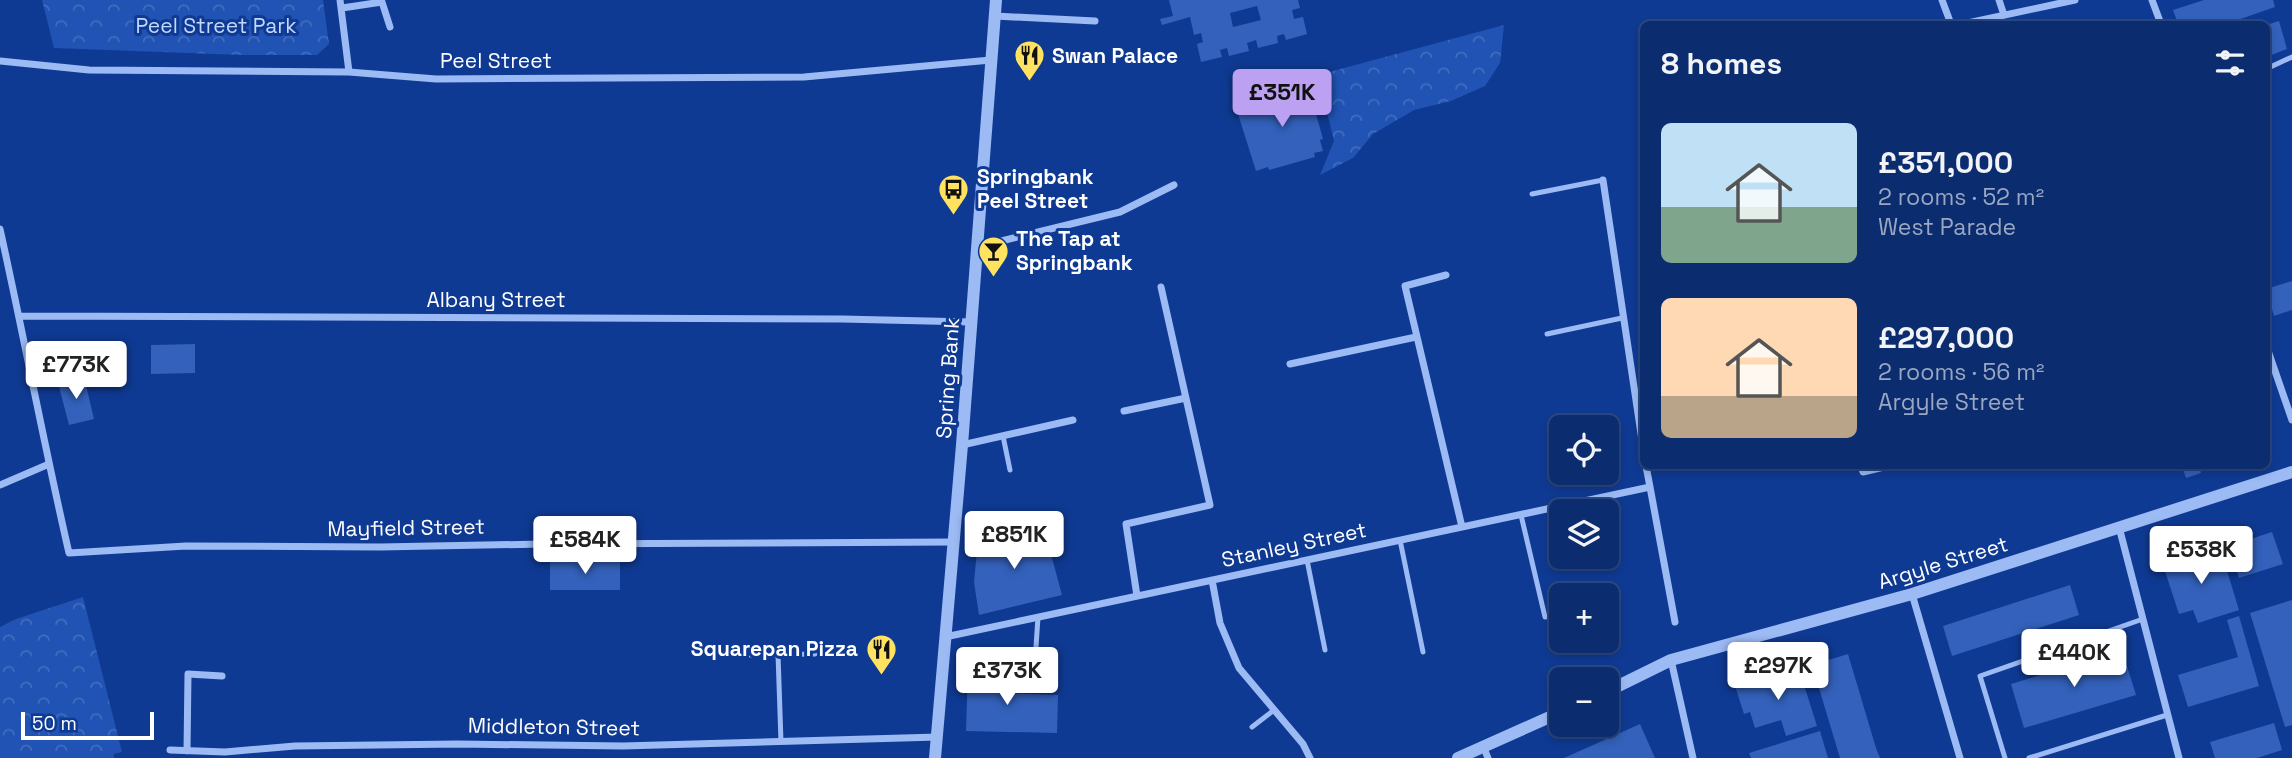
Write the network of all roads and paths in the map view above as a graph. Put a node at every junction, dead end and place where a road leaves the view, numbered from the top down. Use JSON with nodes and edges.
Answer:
{"nodes":[{"id":1,"x":996,"y":0,"type":"edge"},
{"id":2,"x":1942,"y":0,"type":"edge"},
{"id":3,"x":1998,"y":0,"type":"edge"},
{"id":4,"x":2075,"y":0,"type":"edge"},
{"id":5,"x":2152,"y":0,"type":"edge"},
{"id":6,"x":341,"y":4,"type":"edge"},
{"id":7,"x":2004,"y":15,"type":"junction"},
{"id":8,"x":995,"y":16,"type":"junction"},
{"id":9,"x":1095,"y":21,"type":"dead end"},
{"id":10,"x":1950,"y":21,"type":"edge"},
{"id":11,"x":1977,"y":21,"type":"edge"},
{"id":12,"x":2160,"y":21,"type":"edge"},
{"id":13,"x":390,"y":27,"type":"dead end"},
{"id":14,"x":2292,"y":57,"type":"edge"},
{"id":15,"x":991,"y":60,"type":"junction"},
{"id":16,"x":0,"y":61,"type":"edge"},
{"id":17,"x":2270,"y":67,"type":"edge"},
{"id":18,"x":349,"y":72,"type":"junction"},
{"id":19,"x":1603,"y":180,"type":"joint"},
{"id":20,"x":1174,"y":185,"type":"dead end"},
{"id":21,"x":1532,"y":194,"type":"dead end"},
{"id":22,"x":0,"y":229,"type":"edge"},
{"id":23,"x":977,"y":247,"type":"junction"},
{"id":24,"x":1446,"y":275,"type":"dead end"},
{"id":25,"x":1161,"y":287,"type":"dead end"},
{"id":26,"x":20,"y":316,"type":"junction"},
{"id":27,"x":1622,"y":318,"type":"junction"},
{"id":28,"x":971,"y":322,"type":"junction"},
{"id":29,"x":1547,"y":334,"type":"dead end"},
{"id":30,"x":1416,"y":337,"type":"junction"},
{"id":31,"x":1290,"y":364,"type":"dead end"},
{"id":32,"x":2270,"y":373,"type":"edge"},
{"id":33,"x":1186,"y":398,"type":"junction"},
{"id":34,"x":1124,"y":411,"type":"dead end"},
{"id":35,"x":2292,"y":419,"type":"edge"},
{"id":36,"x":1073,"y":420,"type":"dead end"},
{"id":37,"x":1640,"y":429,"type":"edge"},
{"id":38,"x":1003,"y":436,"type":"junction"},
{"id":39,"x":962,"y":445,"type":"junction"},
{"id":40,"x":49,"y":464,"type":"junction"},
{"id":41,"x":1647,"y":469,"type":"edge"},
{"id":42,"x":1010,"y":470,"type":"dead end"},
{"id":43,"x":2292,"y":472,"type":"edge"},
{"id":44,"x":0,"y":485,"type":"edge"},
{"id":45,"x":1650,"y":487,"type":"junction"},
{"id":46,"x":1521,"y":514,"type":"junction"},
{"id":47,"x":2119,"y":526,"type":"junction"},
{"id":48,"x":1462,"y":527,"type":"junction"},
{"id":49,"x":1400,"y":540,"type":"junction"},
{"id":50,"x":954,"y":542,"type":"junction"},
{"id":51,"x":1307,"y":560,"type":"junction"},
{"id":52,"x":1212,"y":580,"type":"junction"},
{"id":53,"x":1912,"y":594,"type":"junction"},
{"id":54,"x":1137,"y":596,"type":"junction"},
{"id":55,"x":1038,"y":617,"type":"junction"},
{"id":56,"x":1549,"y":617,"type":"edge"},
{"id":57,"x":2143,"y":620,"type":"junction"},
{"id":58,"x":1675,"y":622,"type":"dead end"},
{"id":59,"x":945,"y":637,"type":"junction"},
{"id":60,"x":1036,"y":648,"type":"dead end"},
{"id":61,"x":1325,"y":650,"type":"dead end"},
{"id":62,"x":1423,"y":652,"type":"dead end"},
{"id":63,"x":750,"y":654,"type":"dead end"},
{"id":64,"x":778,"y":654,"type":"junction"},
{"id":65,"x":815,"y":654,"type":"dead end"},
{"id":66,"x":1671,"y":660,"type":"junction"},
{"id":67,"x":222,"y":676,"type":"dead end"},
{"id":68,"x":1619,"y":686,"type":"edge"},
{"id":69,"x":1273,"y":710,"type":"junction"},
{"id":70,"x":2167,"y":715,"type":"junction"},
{"id":71,"x":1549,"y":718,"type":"edge"},
{"id":72,"x":1252,"y":727,"type":"dead end"},
{"id":73,"x":938,"y":737,"type":"junction"},
{"id":74,"x":781,"y":743,"type":"junction"},
{"id":75,"x":170,"y":750,"type":"dead end"},
{"id":76,"x":187,"y":751,"type":"junction"},
{"id":77,"x":1485,"y":752,"type":"edge"},
{"id":78,"x":936,"y":758,"type":"edge"},
{"id":79,"x":1310,"y":758,"type":"edge"},
{"id":80,"x":1458,"y":758,"type":"edge"},
{"id":81,"x":1693,"y":758,"type":"edge"},
{"id":82,"x":1960,"y":758,"type":"edge"},
{"id":83,"x":2005,"y":758,"type":"edge"},
{"id":84,"x":2029,"y":758,"type":"edge"},
{"id":85,"x":2179,"y":758,"type":"edge"}],
"edges":[{"from":1,"to":8,"type":"street","name":"Spring Bank"},
{"from":2,"to":10,"type":"street"},
{"from":3,"to":7,"type":"street"},
{"from":4,"to":7,"type":"street"},
{"from":5,"to":12,"type":"street"},
{"from":6,"to":13,"type":"street"},
{"from":6,"to":18,"type":"street"},
{"from":7,"to":11,"type":"street"},
{"from":8,"to":9,"type":"street"},
{"from":8,"to":15,"type":"street","name":"Spring Bank"},
{"from":14,"to":17,"type":"lane"},
{"from":15,"to":18,"type":"street","name":"Peel Street"},
{"from":15,"to":23,"type":"street","name":"Spring Bank"},
{"from":16,"to":18,"type":"street","name":"Peel Street"},
{"from":19,"to":21,"type":"lane"},
{"from":19,"to":27,"type":"street"},
{"from":20,"to":23,"type":"street"},
{"from":22,"to":26,"type":"street"},
{"from":23,"to":28,"type":"street","name":"Spring Bank"},
{"from":24,"to":30,"type":"street"},
{"from":25,"to":33,"type":"street"},
{"from":26,"to":28,"type":"street","name":"Albany Street"},
{"from":26,"to":40,"type":"street"},
{"from":27,"to":29,"type":"lane"},
{"from":27,"to":37,"type":"street"},
{"from":28,"to":39,"type":"street","name":"Spring Bank"},
{"from":30,"to":31,"type":"street"},
{"from":30,"to":48,"type":"street"},
{"from":32,"to":35,"type":"street"},
{"from":33,"to":34,"type":"street"},
{"from":33,"to":54,"type":"street"},
{"from":36,"to":38,"type":"street"},
{"from":38,"to":39,"type":"street"},
{"from":38,"to":42,"type":"lane"},
{"from":39,"to":50,"type":"street","name":"Spring Bank"},
{"from":40,"to":44,"type":"street"},
{"from":40,"to":50,"type":"street","name":"Mayfield Street"},
{"from":41,"to":45,"type":"street"},
{"from":43,"to":47,"type":"street","name":"Argyle Street"},
{"from":45,"to":46,"type":"street","name":"Stanley Street"},
{"from":45,"to":58,"type":"street"},
{"from":46,"to":48,"type":"street","name":"Stanley Street"},
{"from":46,"to":56,"type":"lane"},
{"from":47,"to":53,"type":"street","name":"Argyle Street"},
{"from":47,"to":57,"type":"street"},
{"from":48,"to":49,"type":"street","name":"Stanley Street"},
{"from":49,"to":51,"type":"street","name":"Stanley Street"},
{"from":49,"to":62,"type":"lane"},
{"from":50,"to":59,"type":"street","name":"Spring Bank"},
{"from":51,"to":52,"type":"street","name":"Stanley Street"},
{"from":51,"to":61,"type":"lane"},
{"from":52,"to":54,"type":"street","name":"Stanley Street"},
{"from":52,"to":69,"type":"street"},
{"from":53,"to":66,"type":"street","name":"Argyle Street"},
{"from":53,"to":82,"type":"street"},
{"from":54,"to":55,"type":"street","name":"Stanley Street"},
{"from":55,"to":59,"type":"street","name":"Stanley Street"},
{"from":55,"to":60,"type":"lane"},
{"from":57,"to":70,"type":"street"},
{"from":57,"to":83,"type":"lane"},
{"from":59,"to":73,"type":"street","name":"Spring Bank"},
{"from":63,"to":64,"type":"lane"},
{"from":64,"to":65,"type":"lane"},
{"from":64,"to":74,"type":"lane"},
{"from":66,"to":68,"type":"street","name":"Argyle Street"},
{"from":66,"to":81,"type":"street"},
{"from":67,"to":76,"type":"street"},
{"from":69,"to":72,"type":"lane"},
{"from":69,"to":79,"type":"street"},
{"from":70,"to":84,"type":"lane"},
{"from":70,"to":85,"type":"street"},
{"from":71,"to":77,"type":"street"},
{"from":73,"to":74,"type":"street","name":"Middleton Street"},
{"from":73,"to":78,"type":"street","name":"Spring Bank"},
{"from":74,"to":76,"type":"street","name":"Middleton Street"},
{"from":75,"to":76,"type":"street","name":"Middleton Street"},
{"from":77,"to":80,"type":"street"}]}
